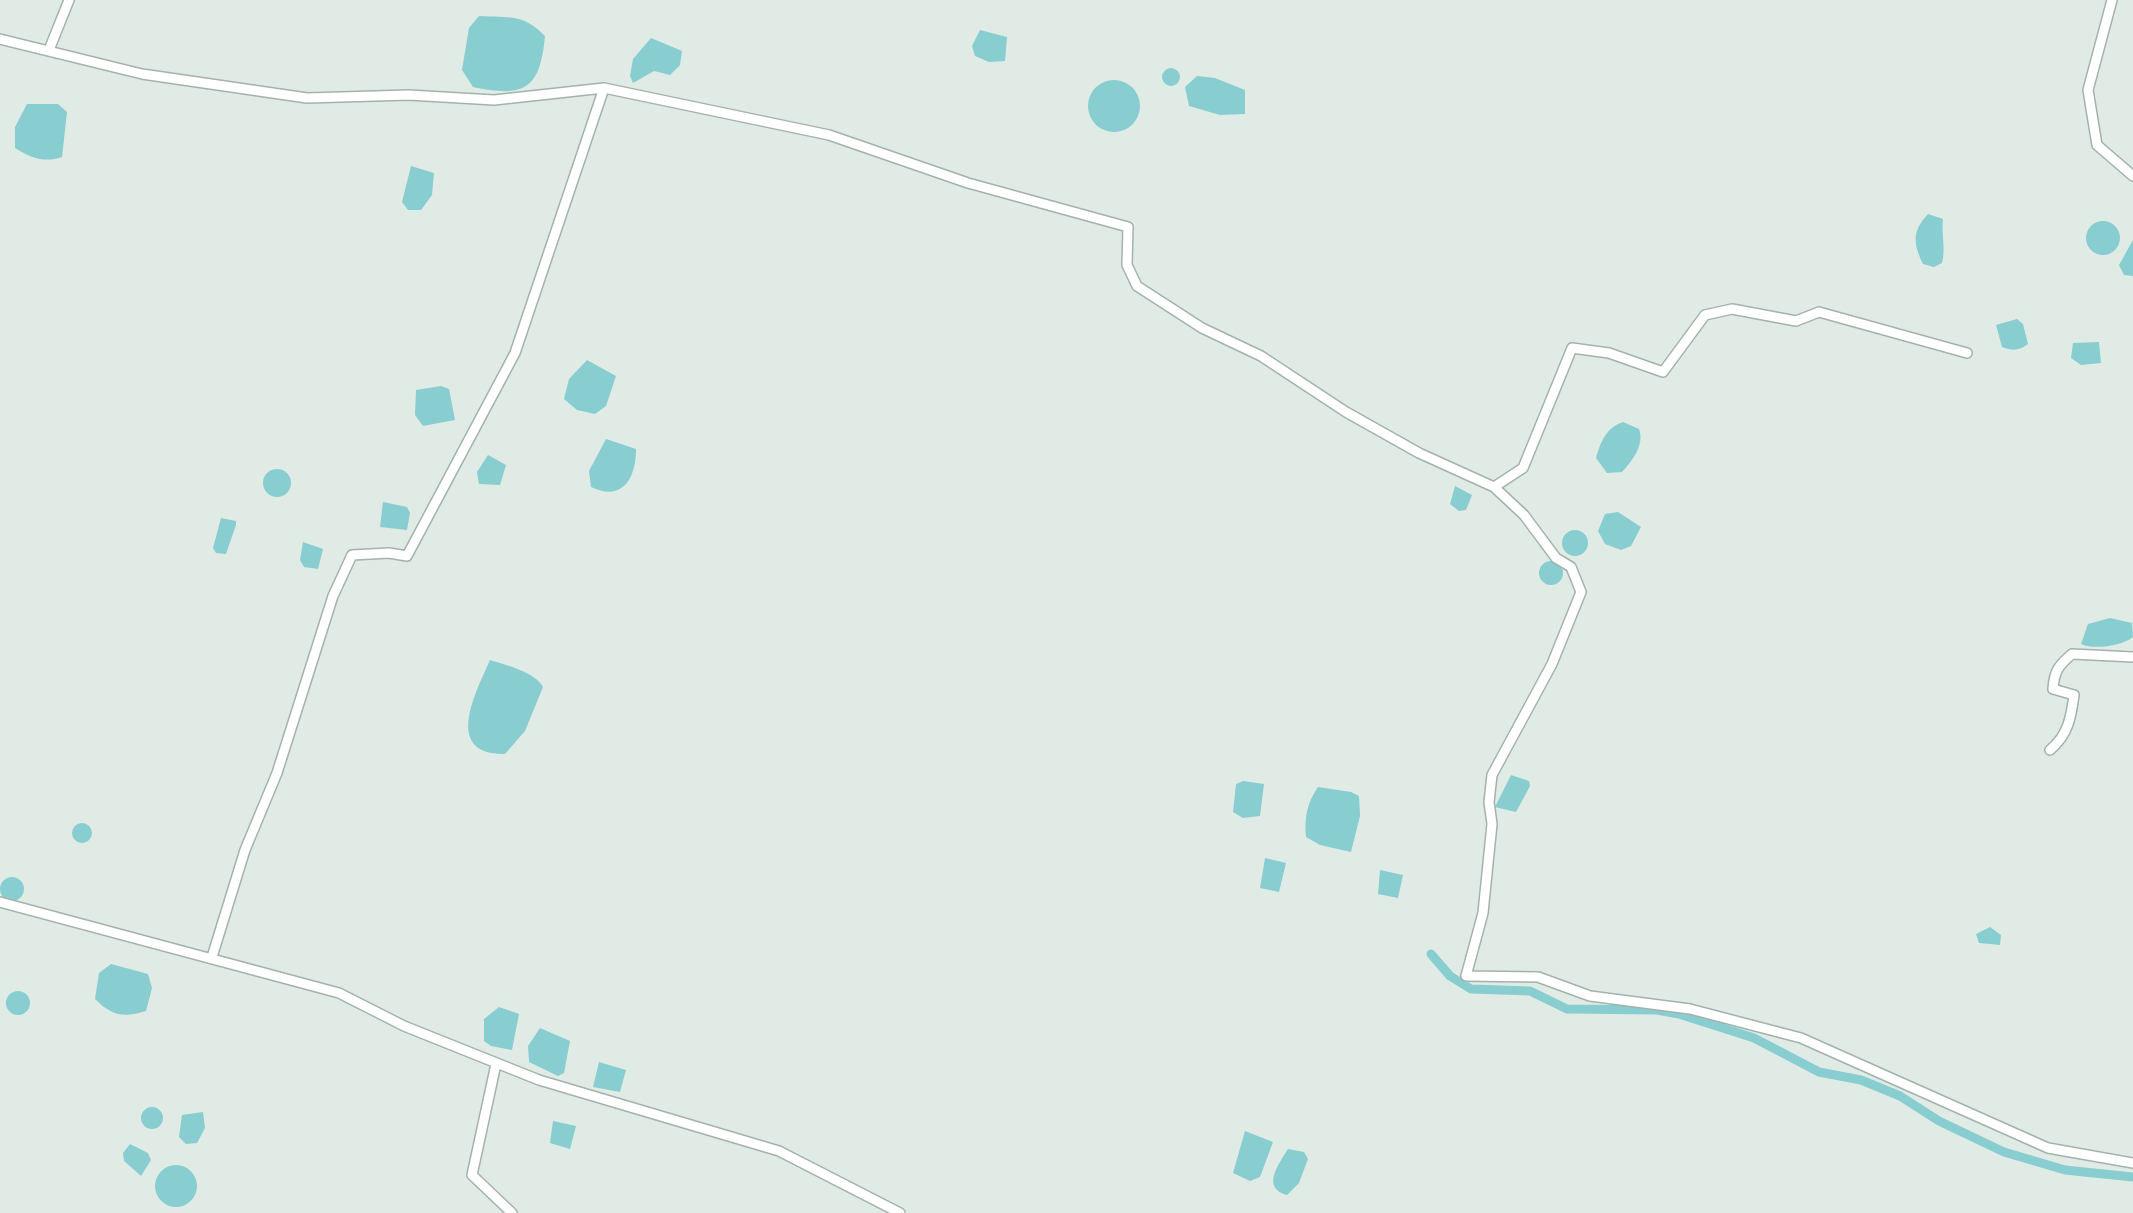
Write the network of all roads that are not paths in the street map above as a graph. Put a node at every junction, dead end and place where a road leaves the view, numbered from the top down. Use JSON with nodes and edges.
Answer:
{"nodes":[{"id":1,"x":69,"y":0,"type":"edge"},
{"id":2,"x":2112,"y":0,"type":"edge"},
{"id":3,"x":0,"y":39,"type":"edge"},
{"id":4,"x":49,"y":50,"type":"junction"},
{"id":5,"x":604,"y":88,"type":"junction"},
{"id":6,"x":2133,"y":176,"type":"edge"},
{"id":7,"x":1967,"y":353,"type":"dead end"},
{"id":8,"x":1494,"y":487,"type":"junction"},
{"id":9,"x":2133,"y":657,"type":"edge"},
{"id":10,"x":2050,"y":750,"type":"dead end"},
{"id":11,"x":0,"y":902,"type":"edge"},
{"id":12,"x":212,"y":957,"type":"junction"},
{"id":13,"x":496,"y":1064,"type":"junction"},
{"id":14,"x":2133,"y":1163,"type":"edge"},
{"id":15,"x":512,"y":1213,"type":"edge"},
{"id":16,"x":900,"y":1213,"type":"edge"}],
"edges":[{"from":1,"to":4,"type":"street"},
{"from":2,"to":6,"type":"street"},
{"from":3,"to":4,"type":"street"},
{"from":4,"to":5,"type":"street"},
{"from":5,"to":8,"type":"street"},
{"from":5,"to":12,"type":"street"},
{"from":7,"to":8,"type":"street"},
{"from":8,"to":14,"type":"street"},
{"from":9,"to":10,"type":"street"},
{"from":11,"to":12,"type":"street"},
{"from":12,"to":13,"type":"street"},
{"from":13,"to":15,"type":"street"},
{"from":13,"to":16,"type":"street"}]}
